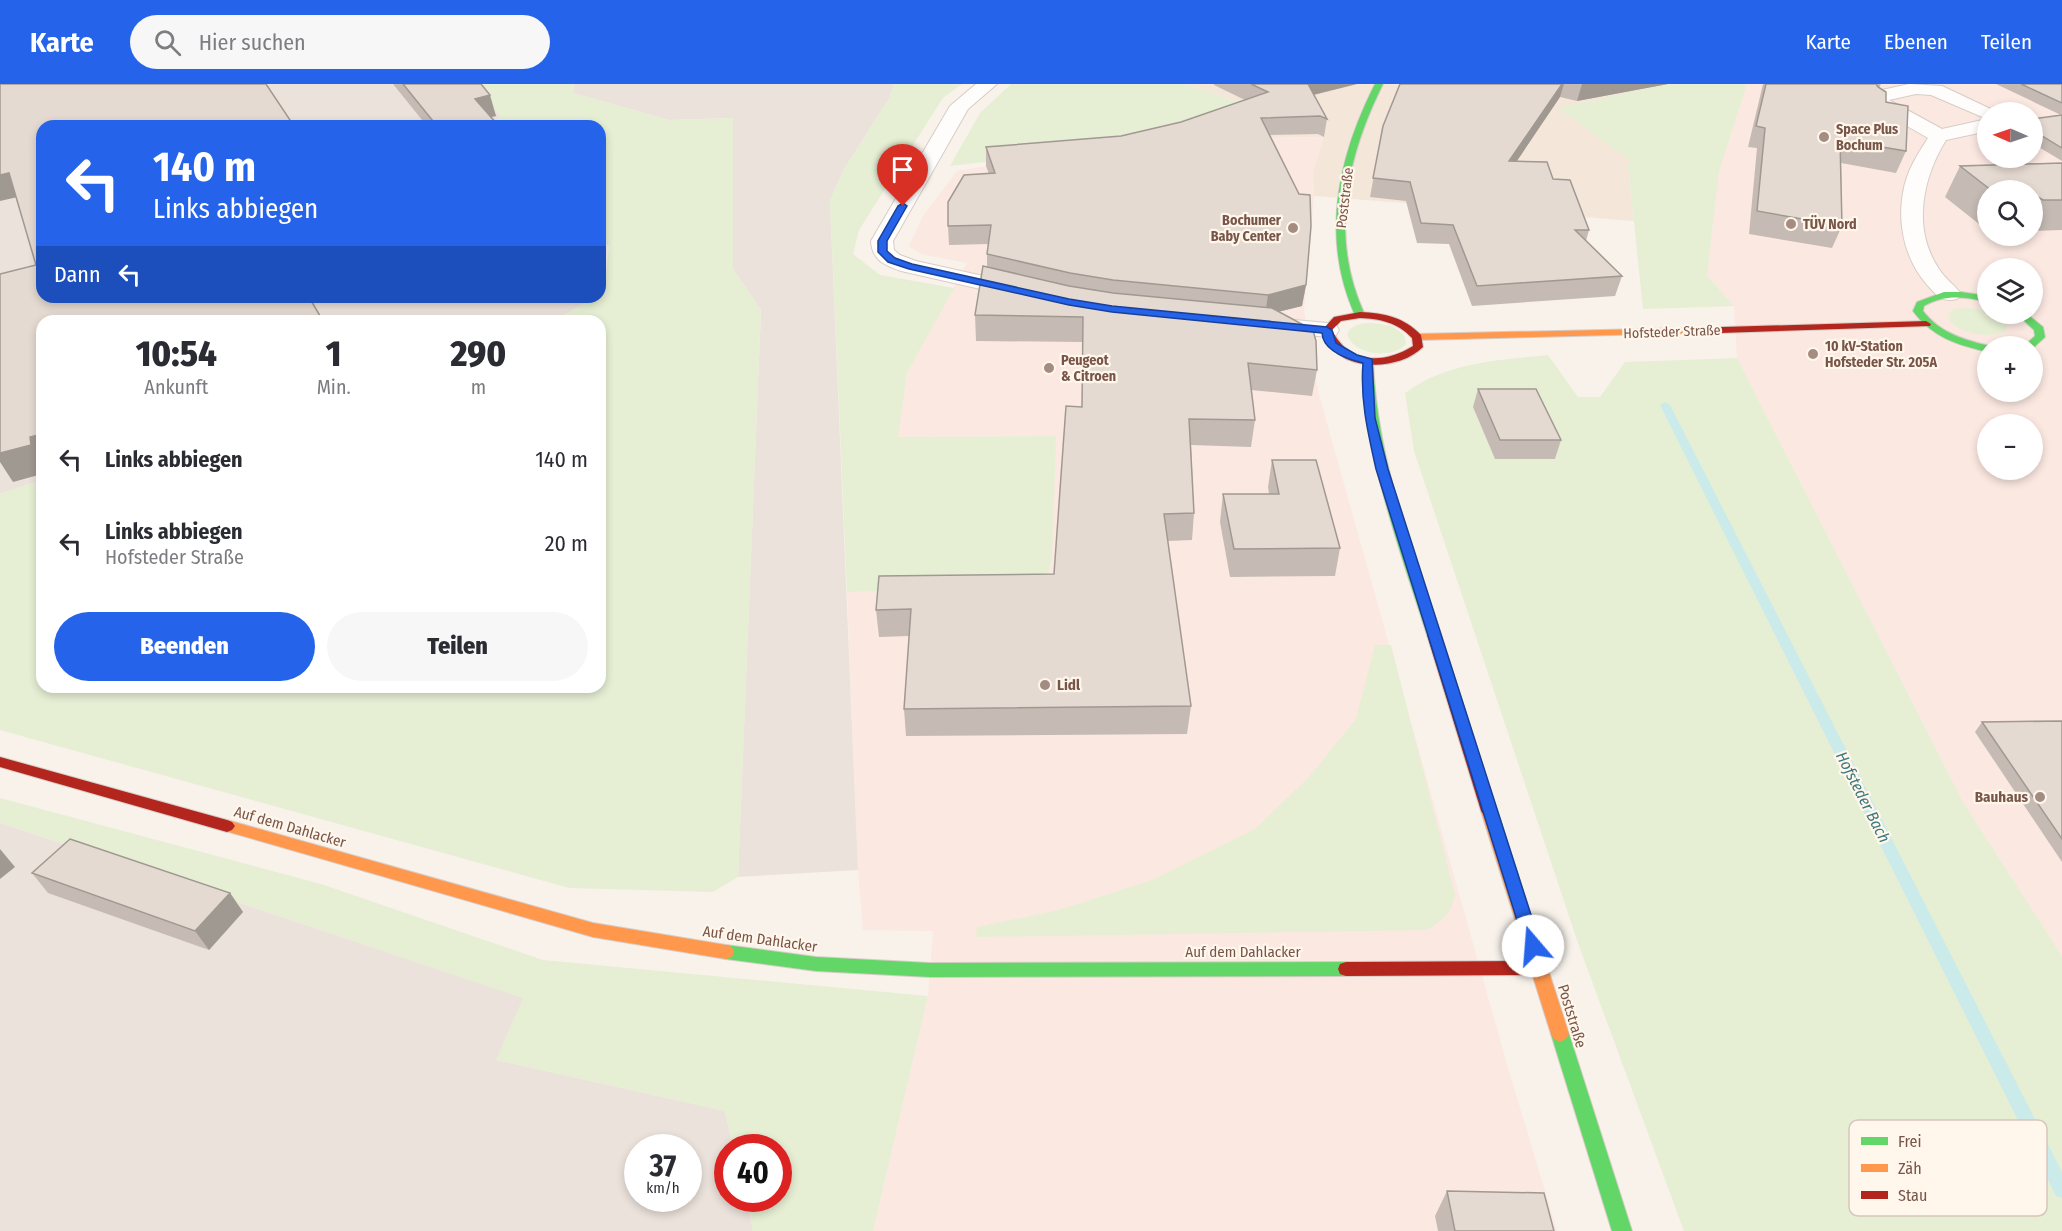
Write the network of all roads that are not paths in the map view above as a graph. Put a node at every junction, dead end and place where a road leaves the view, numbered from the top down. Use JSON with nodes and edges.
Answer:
{"nodes":[{"id":1,"x":988,"y":84,"type":"edge"},
{"id":2,"x":1379,"y":84,"type":"edge"},
{"id":3,"x":1977,"y":109,"type":"edge"},
{"id":4,"x":1977,"y":127,"type":"edge"},
{"id":5,"x":1939,"y":136,"type":"junction"},
{"id":6,"x":1949,"y":294,"type":"junction"},
{"id":7,"x":1046,"y":296,"type":"edge"},
{"id":8,"x":1977,"y":298,"type":"edge"},
{"id":9,"x":1360,"y":315,"type":"junction"},
{"id":10,"x":2043,"y":319,"type":"edge"},
{"id":11,"x":2052,"y":320,"type":"dead end"},
{"id":12,"x":1246,"y":322,"type":"edge"},
{"id":13,"x":1926,"y":324,"type":"junction"},
{"id":14,"x":1327,"y":330,"type":"junction"},
{"id":15,"x":1417,"y":337,"type":"junction"},
{"id":16,"x":1977,"y":346,"type":"edge"},
{"id":17,"x":1368,"y":361,"type":"junction"},
{"id":18,"x":0,"y":762,"type":"edge"},
{"id":19,"x":1540,"y":968,"type":"junction"},
{"id":20,"x":1622,"y":1231,"type":"edge"}],
"edges":[{"from":1,"to":7,"type":"street"},
{"from":2,"to":9,"type":"street","name":"Poststraße"},
{"from":3,"to":5,"type":"street"},
{"from":4,"to":5,"type":"street"},
{"from":5,"to":6,"type":"street"},
{"from":6,"to":8,"type":"street"},
{"from":6,"to":13,"type":"street"},
{"from":9,"to":14,"type":"street"},
{"from":9,"to":15,"type":"street"},
{"from":10,"to":11,"type":"street"},
{"from":12,"to":14,"type":"street"},
{"from":13,"to":15,"type":"street","name":"Hofsteder Straße"},
{"from":13,"to":16,"type":"street","name":"Hofsteder Straße"},
{"from":14,"to":17,"type":"street"},
{"from":15,"to":17,"type":"street"},
{"from":17,"to":19,"type":"street","name":"Poststraße"},
{"from":18,"to":19,"type":"street","name":"Auf dem Dahlacker"},
{"from":19,"to":20,"type":"street","name":"Poststraße"}]}
